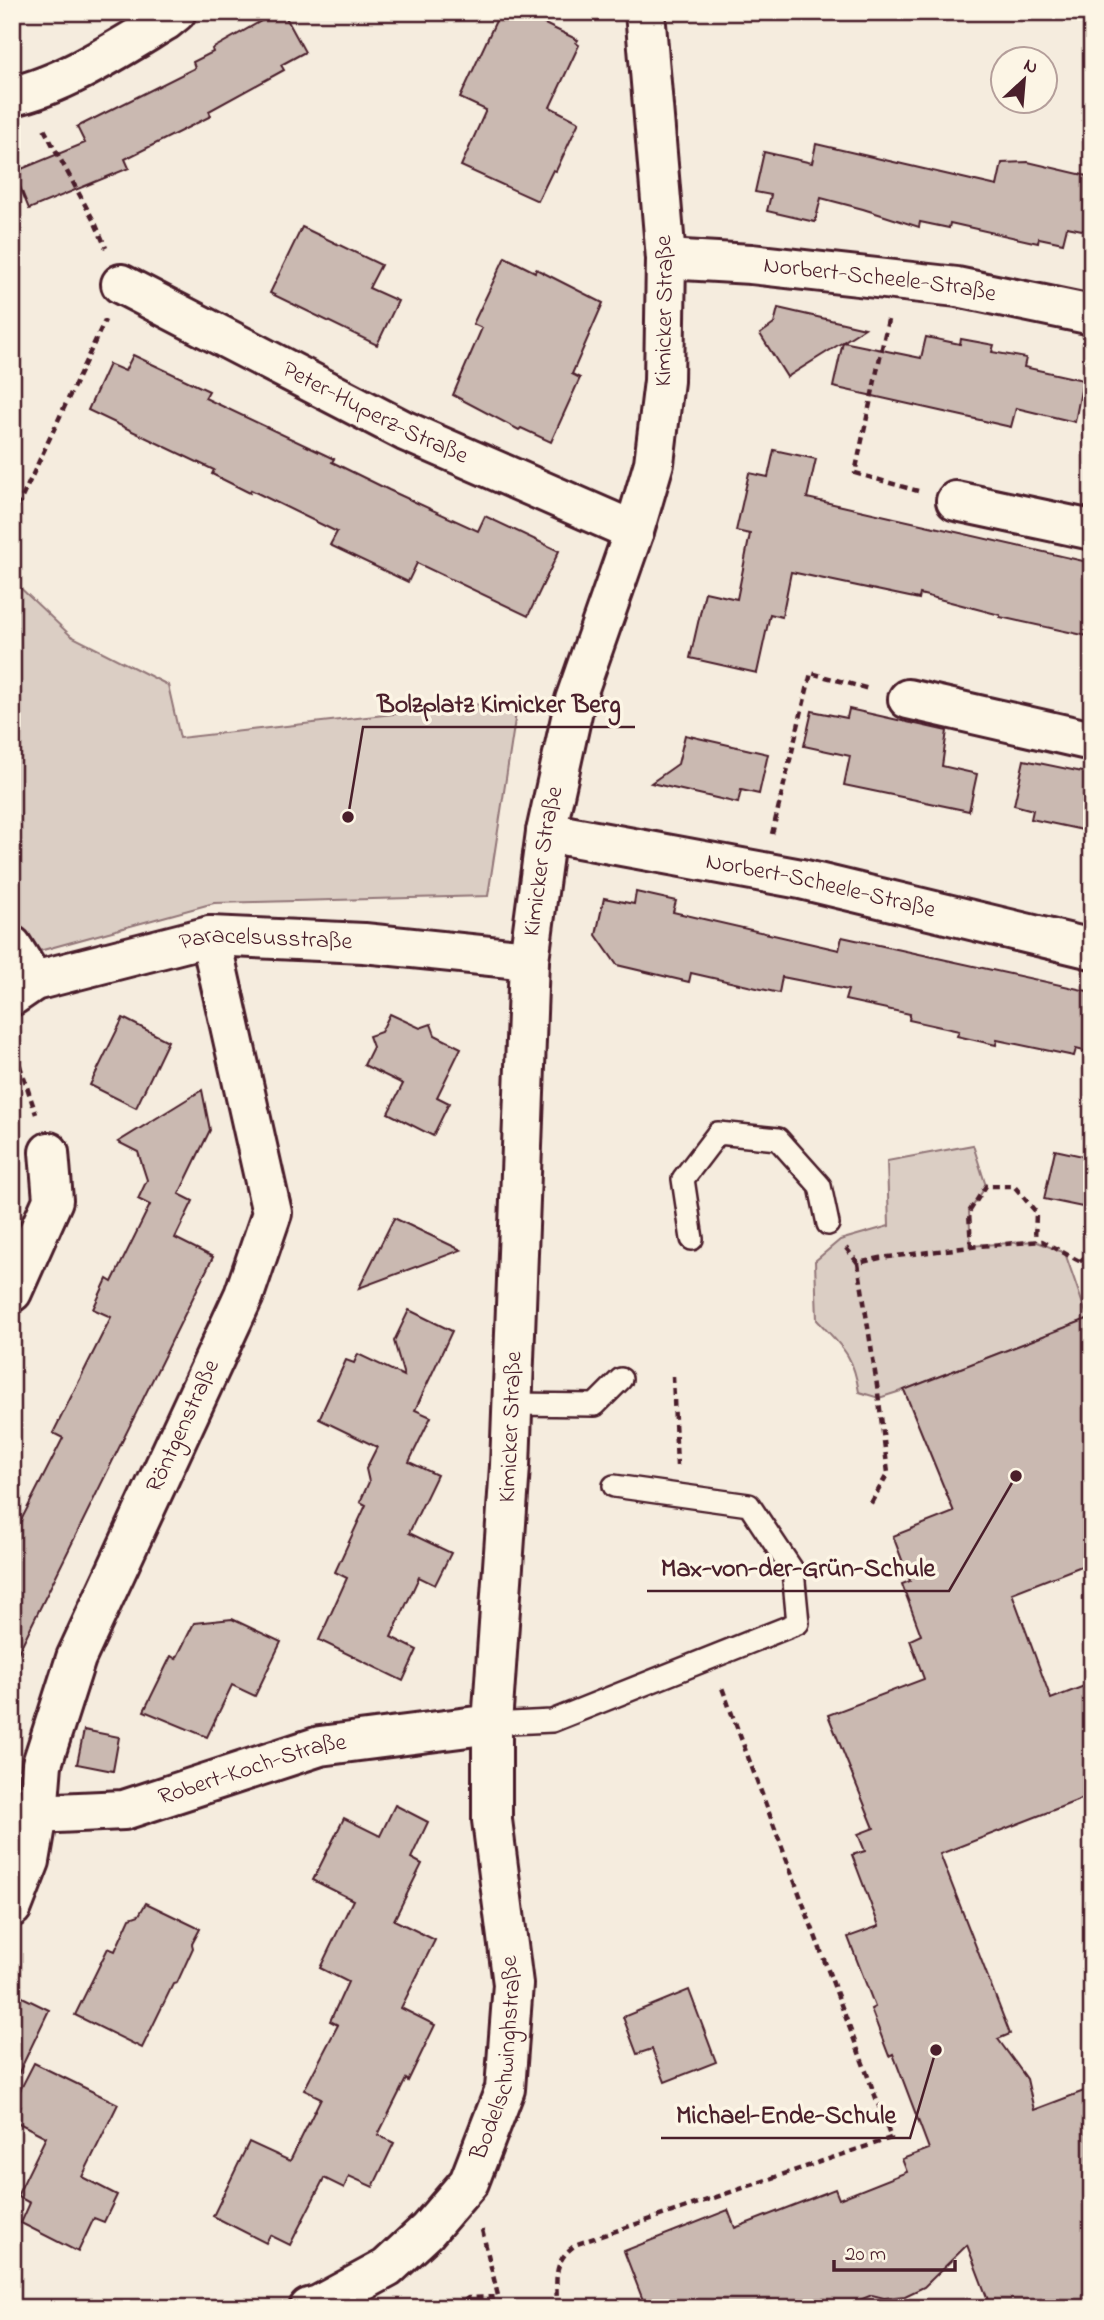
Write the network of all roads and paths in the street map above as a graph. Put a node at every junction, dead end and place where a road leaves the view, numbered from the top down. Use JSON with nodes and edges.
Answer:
{"nodes":[{"id":1,"x":176,"y":12,"type":"edge"},
{"id":2,"x":645,"y":12,"type":"edge"},
{"id":3,"x":19,"y":95,"type":"edge"},
{"id":4,"x":666,"y":259,"type":"junction"},
{"id":5,"x":896,"y":281,"type":"junction"},
{"id":6,"x":121,"y":284,"type":"junction"},
{"id":7,"x":1092,"y":315,"type":"edge"},
{"id":8,"x":956,"y":501,"type":"joint"},
{"id":9,"x":12,"y":519,"type":"edge"},
{"id":10,"x":1092,"y":530,"type":"edge"},
{"id":11,"x":634,"y":531,"type":"junction"},
{"id":12,"x":908,"y":699,"type":"joint"},
{"id":13,"x":1092,"y":741,"type":"edge"},
{"id":14,"x":547,"y":832,"type":"junction"},
{"id":15,"x":762,"y":872,"type":"junction"},
{"id":16,"x":210,"y":936,"type":"junction"},
{"id":17,"x":12,"y":946,"type":"edge"},
{"id":18,"x":1092,"y":949,"type":"edge"},
{"id":19,"x":529,"y":960,"type":"junction"},
{"id":20,"x":23,"y":988,"type":"edge"},
{"id":21,"x":12,"y":1042,"type":"edge"},
{"id":22,"x":49,"y":1152,"type":"joint"},
{"id":23,"x":828,"y":1224,"type":"joint"},
{"id":24,"x":692,"y":1239,"type":"dead end"},
{"id":25,"x":1035,"y":1241,"type":"junction"},
{"id":26,"x":971,"y":1247,"type":"junction"},
{"id":27,"x":1092,"y":1252,"type":"edge"},
{"id":28,"x":1080,"y":1261,"type":"junction"},
{"id":29,"x":858,"y":1263,"type":"junction"},
{"id":30,"x":1092,"y":1268,"type":"edge"},
{"id":31,"x":12,"y":1292,"type":"edge"},
{"id":32,"x":673,"y":1376,"type":"dead end"},
{"id":33,"x":621,"y":1379,"type":"dead end"},
{"id":34,"x":513,"y":1404,"type":"junction"},
{"id":35,"x":614,"y":1486,"type":"dead end"},
{"id":36,"x":677,"y":1495,"type":"junction"},
{"id":37,"x":870,"y":1506,"type":"dead end"},
{"id":38,"x":711,"y":1658,"type":"junction"},
{"id":39,"x":492,"y":1724,"type":"junction"},
{"id":40,"x":25,"y":1814,"type":"edge"},
{"id":41,"x":12,"y":1908,"type":"edge"},
{"id":42,"x":469,"y":2182,"type":"junction"},
{"id":43,"x":499,"y":2297,"type":"junction"},
{"id":44,"x":309,"y":2308,"type":"edge"},
{"id":45,"x":455,"y":2308,"type":"edge"},
{"id":46,"x":501,"y":2308,"type":"edge"},
{"id":47,"x":557,"y":2308,"type":"edge"}],
"edges":[{"from":1,"to":3,"type":"street"},
{"from":2,"to":4,"type":"street","name":"Kimicker Straße"},
{"from":3,"to":6,"type":"path"},
{"from":4,"to":5,"type":"street","name":"Norbert-Scheele-Straße"},
{"from":4,"to":11,"type":"street","name":"Kimicker Straße"},
{"from":5,"to":7,"type":"street","name":"Norbert-Scheele-Straße"},
{"from":5,"to":8,"type":"path"},
{"from":6,"to":9,"type":"path"},
{"from":6,"to":11,"type":"street","name":"Peter-Huperz-Straße"},
{"from":8,"to":10,"type":"street"},
{"from":11,"to":14,"type":"street","name":"Kimicker Straße"},
{"from":12,"to":13,"type":"street"},
{"from":12,"to":15,"type":"path"},
{"from":14,"to":15,"type":"street","name":"Norbert-Scheele-Straße"},
{"from":14,"to":19,"type":"street","name":"Kimicker Straße"},
{"from":15,"to":18,"type":"street","name":"Norbert-Scheele-Straße"},
{"from":16,"to":19,"type":"street","name":"Paracelsusstraße"},
{"from":16,"to":20,"type":"street","name":"Paracelsusstraße"},
{"from":16,"to":40,"type":"street","name":"Röntgenstraße"},
{"from":17,"to":20,"type":"street"},
{"from":19,"to":34,"type":"street","name":"Kimicker Straße"},
{"from":21,"to":22,"type":"path"},
{"from":22,"to":31,"type":"street"},
{"from":23,"to":24,"type":"lane"},
{"from":23,"to":29,"type":"path"},
{"from":25,"to":26,"type":"path"},
{"from":25,"to":26,"type":"path"},
{"from":25,"to":28,"type":"path"},
{"from":26,"to":29,"type":"path"},
{"from":27,"to":28,"type":"path"},
{"from":28,"to":30,"type":"path"},
{"from":29,"to":37,"type":"path"},
{"from":32,"to":36,"type":"path"},
{"from":33,"to":34,"type":"lane"},
{"from":34,"to":39,"type":"street","name":"Kimicker Straße"},
{"from":35,"to":36,"type":"lane"},
{"from":36,"to":38,"type":"lane"},
{"from":38,"to":39,"type":"lane"},
{"from":38,"to":47,"type":"path"},
{"from":39,"to":40,"type":"street","name":"Robert-Koch-Straße"},
{"from":39,"to":42,"type":"street","name":"Bodelschwinghstraße"},
{"from":40,"to":41,"type":"street","name":"Röntgenstraße"},
{"from":42,"to":43,"type":"path"},
{"from":42,"to":44,"type":"street","name":"Bodelschwinghstraße"},
{"from":43,"to":45,"type":"path"},
{"from":43,"to":46,"type":"path"}]}
